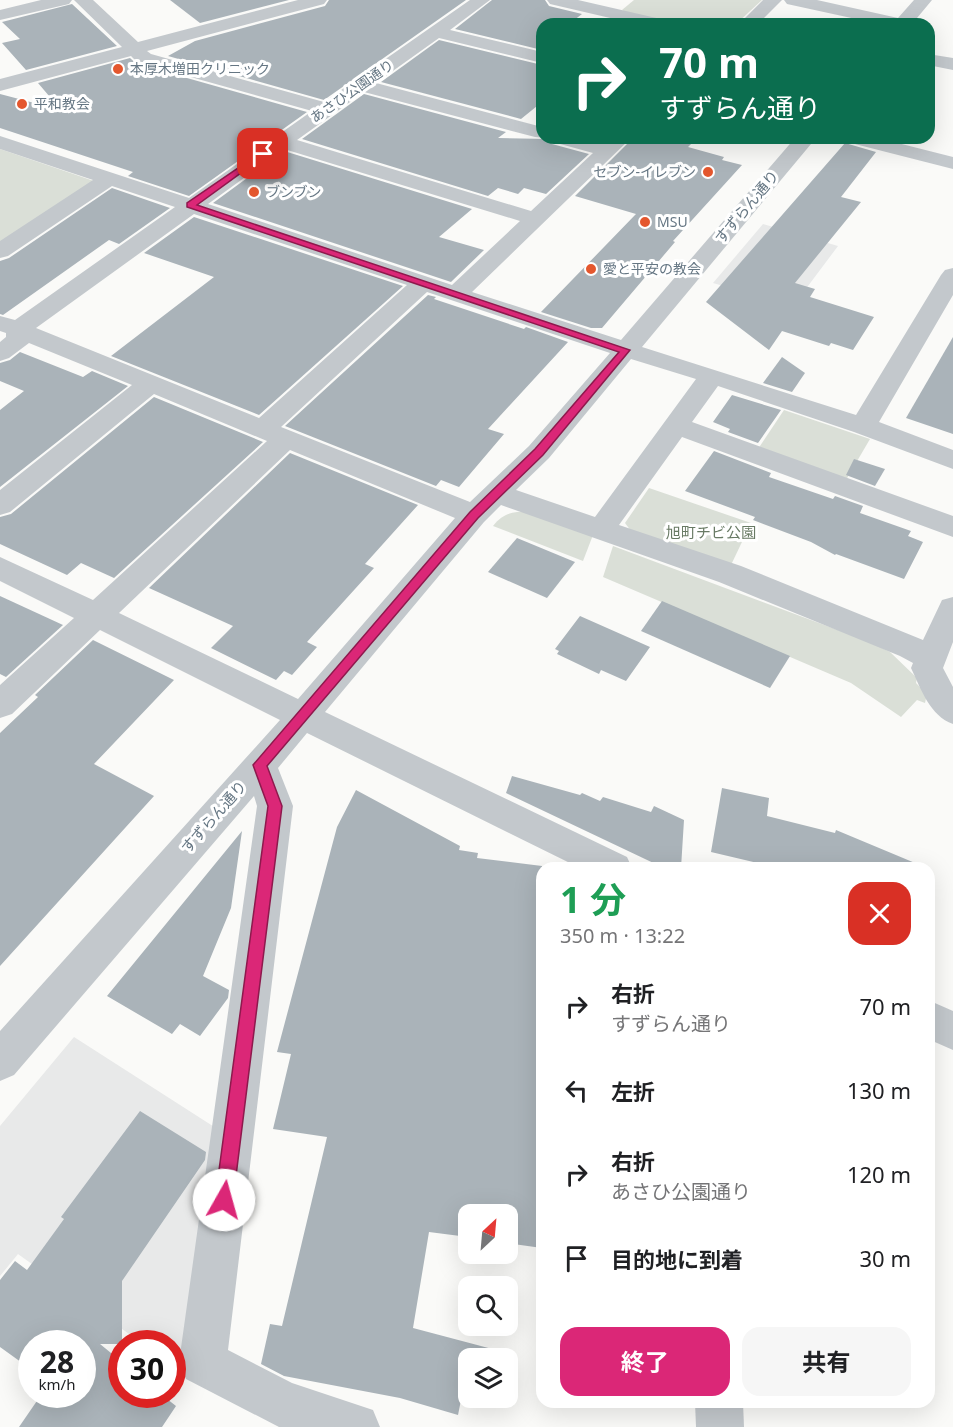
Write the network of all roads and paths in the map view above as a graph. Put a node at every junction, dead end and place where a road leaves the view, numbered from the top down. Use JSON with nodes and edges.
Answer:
{"nodes":[{"id":1,"x":63,"y":0,"type":"edge"},
{"id":2,"x":83,"y":0,"type":"edge"},
{"id":3,"x":318,"y":0,"type":"edge"},
{"id":4,"x":481,"y":0,"type":"edge"},
{"id":5,"x":556,"y":0,"type":"edge"},
{"id":6,"x":626,"y":0,"type":"edge"},
{"id":7,"x":773,"y":0,"type":"edge"},
{"id":8,"x":793,"y":0,"type":"edge"},
{"id":9,"x":923,"y":0,"type":"edge"},
{"id":10,"x":610,"y":13,"type":"junction"},
{"id":11,"x":0,"y":15,"type":"edge"},
{"id":12,"x":632,"y":18,"type":"edge"},
{"id":13,"x":754,"y":18,"type":"edge"},
{"id":14,"x":875,"y":18,"type":"edge"},
{"id":15,"x":907,"y":18,"type":"edge"},
{"id":16,"x":436,"y":32,"type":"junction"},
{"id":17,"x":136,"y":50,"type":"junction"},
{"id":18,"x":536,"y":57,"type":"edge"},
{"id":19,"x":935,"y":60,"type":"edge"},
{"id":20,"x":953,"y":64,"type":"edge"},
{"id":21,"x":0,"y":85,"type":"edge"},
{"id":22,"x":361,"y":85,"type":"junction"},
{"id":23,"x":327,"y":109,"type":"junction"},
{"id":24,"x":536,"y":131,"type":"edge"},
{"id":25,"x":0,"y":142,"type":"edge"},
{"id":26,"x":281,"y":142,"type":"junction"},
{"id":27,"x":615,"y":144,"type":"edge"},
{"id":28,"x":801,"y":144,"type":"edge"},
{"id":29,"x":878,"y":144,"type":"edge"},
{"id":30,"x":953,"y":163,"type":"edge"},
{"id":31,"x":110,"y":178,"type":"junction"},
{"id":32,"x":190,"y":205,"type":"junction"},
{"id":33,"x":536,"y":219,"type":"junction"},
{"id":34,"x":0,"y":251,"type":"edge"},
{"id":35,"x":953,"y":275,"type":"edge"},
{"id":36,"x":423,"y":283,"type":"junction"},
{"id":37,"x":455,"y":295,"type":"junction"},
{"id":38,"x":6,"y":327,"type":"edge"},
{"id":39,"x":625,"y":350,"type":"junction"},
{"id":40,"x":0,"y":353,"type":"edge"},
{"id":41,"x":712,"y":375,"type":"junction"},
{"id":42,"x":149,"y":385,"type":"junction"},
{"id":43,"x":677,"y":426,"type":"junction"},
{"id":44,"x":863,"y":426,"type":"junction"},
{"id":45,"x":275,"y":433,"type":"junction"},
{"id":46,"x":953,"y":460,"type":"edge"},
{"id":47,"x":497,"y":494,"type":"junction"},
{"id":48,"x":0,"y":505,"type":"edge"},
{"id":49,"x":474,"y":515,"type":"junction"},
{"id":50,"x":953,"y":527,"type":"edge"},
{"id":51,"x":601,"y":530,"type":"junction"},
{"id":52,"x":0,"y":568,"type":"edge"},
{"id":53,"x":953,"y":608,"type":"edge"},
{"id":54,"x":96,"y":615,"type":"junction"},
{"id":55,"x":930,"y":658,"type":"junction"},
{"id":56,"x":0,"y":705,"type":"edge"},
{"id":57,"x":953,"y":711,"type":"edge"},
{"id":58,"x":302,"y":716,"type":"junction"},
{"id":59,"x":260,"y":765,"type":"junction"},
{"id":60,"x":602,"y":862,"type":"edge"},
{"id":61,"x":935,"y":1022,"type":"edge"},
{"id":62,"x":953,"y":1031,"type":"edge"},
{"id":63,"x":0,"y":1061,"type":"edge"},
{"id":64,"x":719,"y":1408,"type":"edge"},
{"id":65,"x":278,"y":1416,"type":"edge"},
{"id":66,"x":356,"y":1427,"type":"edge"},
{"id":67,"x":720,"y":1427,"type":"edge"}],
"edges":[{"from":1,"to":11,"type":"street"},
{"from":2,"to":17,"type":"street"},
{"from":3,"to":17,"type":"street"},
{"from":4,"to":16,"type":"street","name":"あさひ公園通り"},
{"from":5,"to":10,"type":"street"},
{"from":6,"to":10,"type":"street"},
{"from":7,"to":13,"type":"street"},
{"from":8,"to":14,"type":"street"},
{"from":9,"to":15,"type":"street"},
{"from":10,"to":12,"type":"street"},
{"from":16,"to":18,"type":"street"},
{"from":16,"to":22,"type":"street","name":"あさひ公園通り"},
{"from":17,"to":21,"type":"street"},
{"from":17,"to":23,"type":"street"},
{"from":19,"to":20,"type":"street"},
{"from":22,"to":23,"type":"street","name":"あさひ公園通り"},
{"from":22,"to":24,"type":"street"},
{"from":23,"to":26,"type":"street","name":"あさひ公園通り"},
{"from":25,"to":31,"type":"street"},
{"from":26,"to":32,"type":"street","name":"あさひ公園通り"},
{"from":26,"to":33,"type":"street"},
{"from":27,"to":33,"type":"street"},
{"from":28,"to":39,"type":"street","name":"すずらん通り"},
{"from":29,"to":30,"type":"street"},
{"from":31,"to":32,"type":"street"},
{"from":31,"to":34,"type":"street"},
{"from":32,"to":36,"type":"street"},
{"from":32,"to":38,"type":"street","name":"あさひ公園通り"},
{"from":33,"to":37,"type":"street"},
{"from":35,"to":44,"type":"street"},
{"from":36,"to":37,"type":"street"},
{"from":36,"to":45,"type":"street"},
{"from":37,"to":39,"type":"street"},
{"from":38,"to":40,"type":"street"},
{"from":38,"to":42,"type":"street"},
{"from":39,"to":41,"type":"street"},
{"from":39,"to":47,"type":"street","name":"すずらん通り"},
{"from":41,"to":43,"type":"street"},
{"from":41,"to":44,"type":"street"},
{"from":42,"to":45,"type":"street"},
{"from":42,"to":48,"type":"street"},
{"from":43,"to":50,"type":"street"},
{"from":43,"to":51,"type":"street"},
{"from":44,"to":46,"type":"street"},
{"from":45,"to":49,"type":"street"},
{"from":45,"to":54,"type":"street"},
{"from":47,"to":49,"type":"street","name":"すずらん通り"},
{"from":47,"to":51,"type":"street"},
{"from":49,"to":58,"type":"street","name":"すずらん通り"},
{"from":51,"to":55,"type":"street"},
{"from":52,"to":54,"type":"street"},
{"from":53,"to":55,"type":"street"},
{"from":54,"to":56,"type":"street"},
{"from":54,"to":58,"type":"street"},
{"from":55,"to":57,"type":"street"},
{"from":58,"to":59,"type":"street","name":"すずらん通り"},
{"from":58,"to":60,"type":"street"},
{"from":59,"to":63,"type":"street","name":"すずらん通り"},
{"from":59,"to":65,"type":"street"},
{"from":61,"to":62,"type":"street"},
{"from":64,"to":67,"type":"street"},
{"from":65,"to":66,"type":"street"}]}
